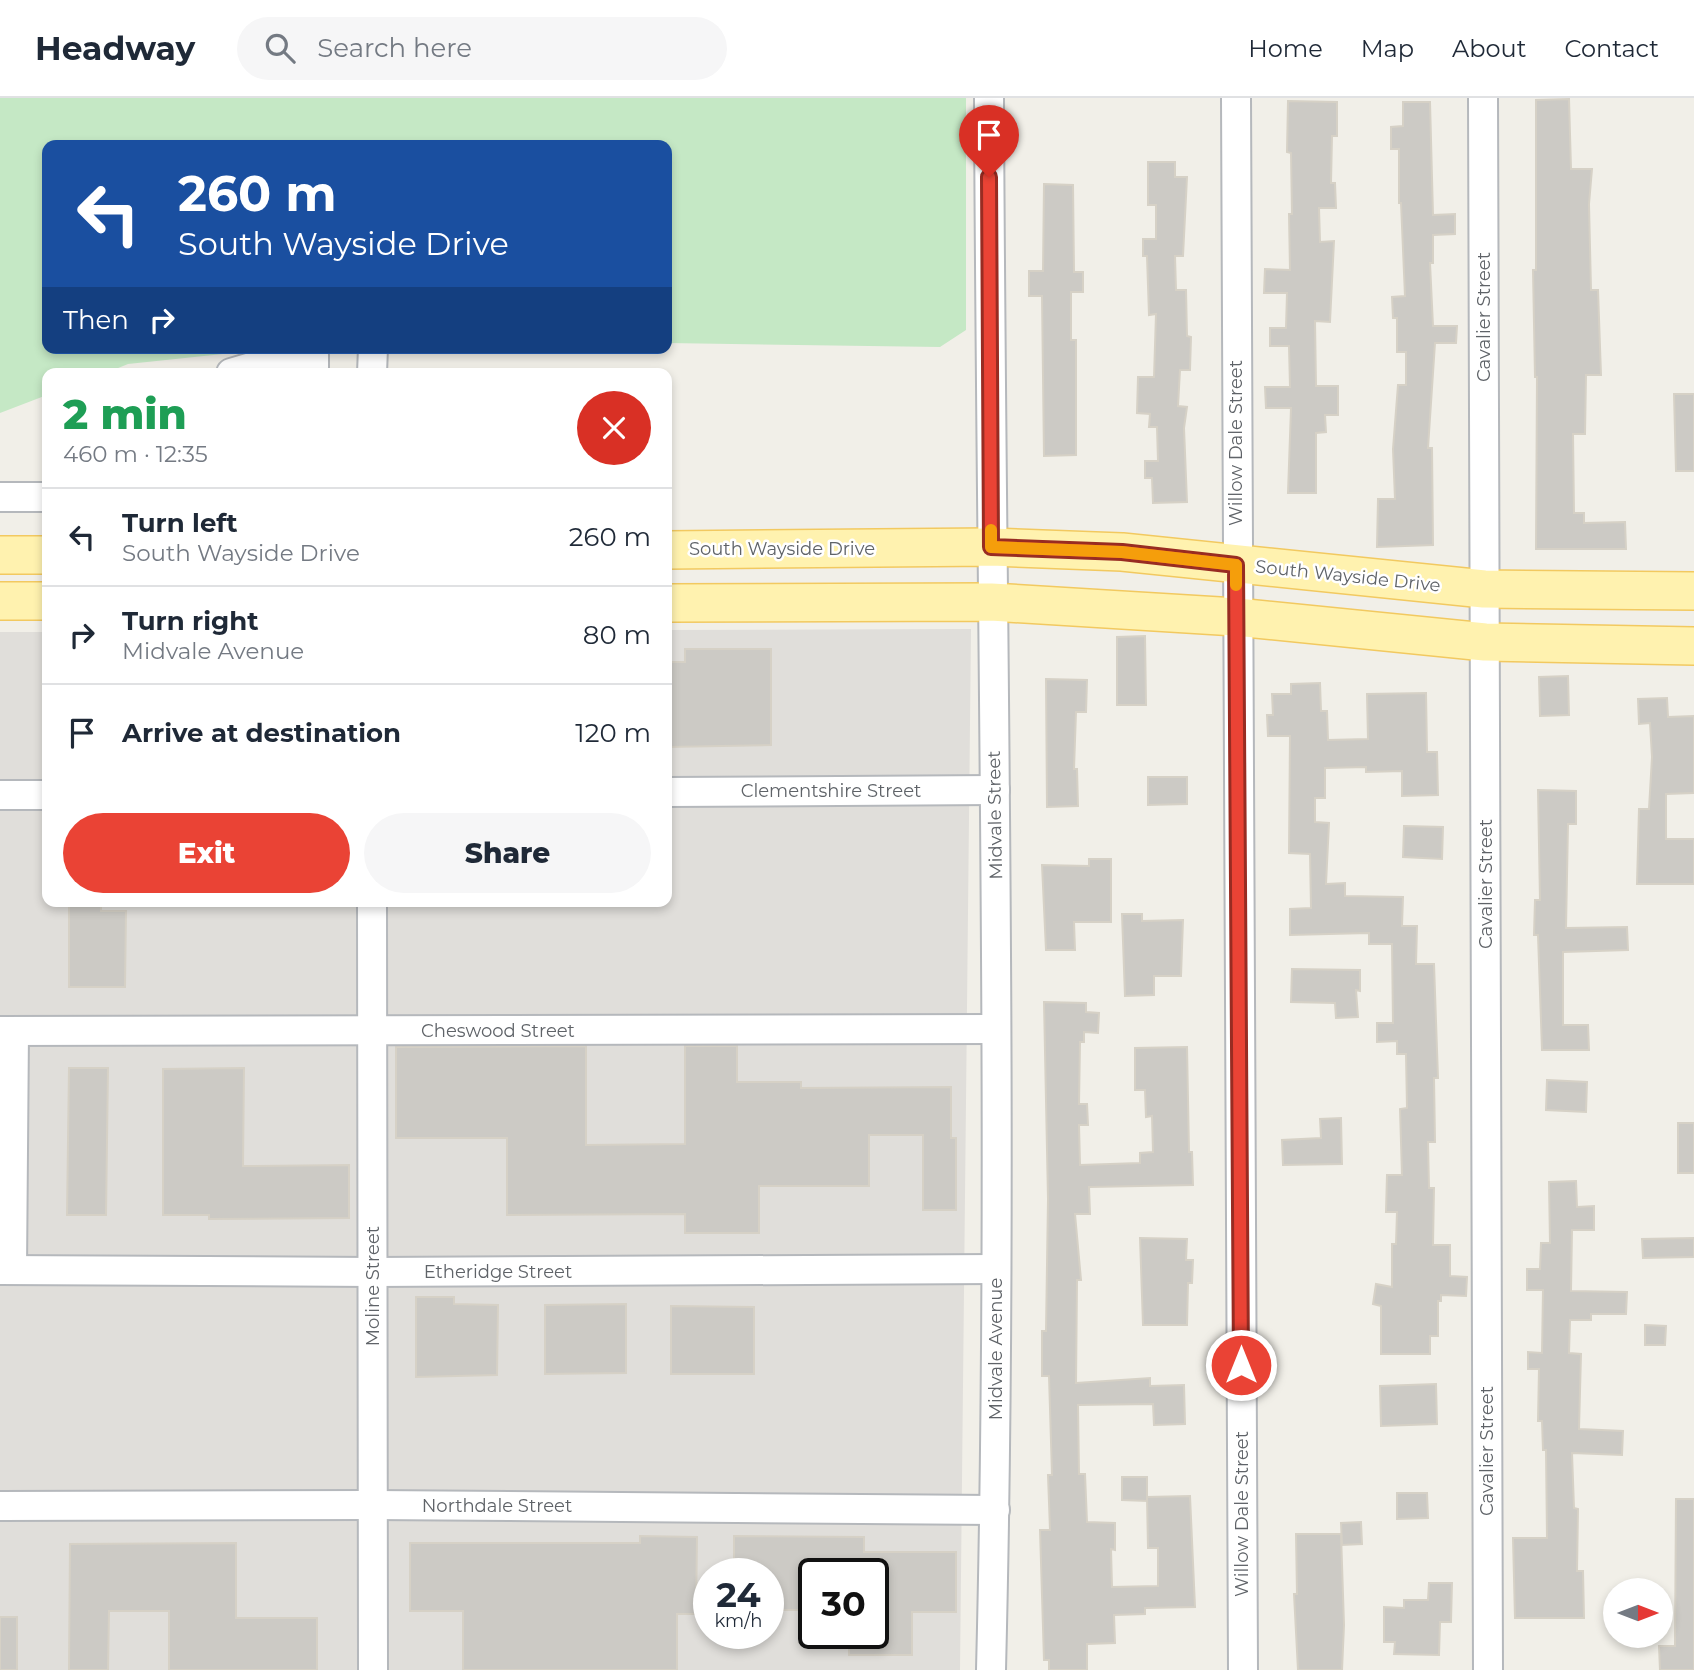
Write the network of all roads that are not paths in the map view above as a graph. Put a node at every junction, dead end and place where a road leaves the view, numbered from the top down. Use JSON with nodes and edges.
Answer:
{"nodes":[{"id":1,"x":989,"y":98,"type":"edge"},
{"id":2,"x":1236,"y":98,"type":"edge"},
{"id":3,"x":1483,"y":98,"type":"edge"},
{"id":4,"x":253,"y":368,"type":"edge"},
{"id":5,"x":314,"y":368,"type":"edge"},
{"id":6,"x":0,"y":497,"type":"edge"},
{"id":7,"x":42,"y":497,"type":"edge"},
{"id":8,"x":991,"y":547,"type":"junction"},
{"id":9,"x":672,"y":550,"type":"edge"},
{"id":10,"x":0,"y":555,"type":"edge"},
{"id":11,"x":42,"y":555,"type":"edge"},
{"id":12,"x":1236,"y":565,"type":"junction"},
{"id":13,"x":1484,"y":589,"type":"junction"},
{"id":14,"x":1694,"y":591,"type":"edge"},
{"id":15,"x":0,"y":601,"type":"edge"},
{"id":16,"x":42,"y":601,"type":"edge"},
{"id":17,"x":991,"y":602,"type":"junction"},
{"id":18,"x":672,"y":603,"type":"edge"},
{"id":19,"x":1236,"y":617,"type":"junction"},
{"id":20,"x":1485,"y":642,"type":"junction"},
{"id":21,"x":1694,"y":646,"type":"edge"},
{"id":22,"x":995,"y":790,"type":"junction"},
{"id":23,"x":672,"y":792,"type":"edge"},
{"id":24,"x":42,"y":794,"type":"edge"},
{"id":25,"x":0,"y":795,"type":"edge"},
{"id":26,"x":372,"y":907,"type":"edge"},
{"id":27,"x":996,"y":1029,"type":"junction"},
{"id":28,"x":7,"y":1031,"type":"edge"},
{"id":29,"x":372,"y":1031,"type":"junction"},
{"id":30,"x":996,"y":1269,"type":"junction"},
{"id":31,"x":6,"y":1270,"type":"edge"},
{"id":32,"x":373,"y":1272,"type":"junction"},
{"id":33,"x":373,"y":1505,"type":"junction"},
{"id":34,"x":0,"y":1507,"type":"edge"},
{"id":35,"x":995,"y":1510,"type":"junction"},
{"id":36,"x":373,"y":1670,"type":"edge"},
{"id":37,"x":990,"y":1670,"type":"edge"},
{"id":38,"x":1243,"y":1670,"type":"edge"},
{"id":39,"x":1488,"y":1670,"type":"edge"}],
"edges":[{"from":1,"to":8,"type":"street"},
{"from":2,"to":12,"type":"street","name":"Willow Dale Street"},
{"from":3,"to":13,"type":"street","name":"Cavalier Street"},
{"from":4,"to":5,"type":"street"},
{"from":6,"to":7,"type":"street"},
{"from":8,"to":9,"type":"main road","name":"South Wayside Drive"},
{"from":8,"to":12,"type":"main road","name":"South Wayside Drive"},
{"from":8,"to":17,"type":"street"},
{"from":10,"to":11,"type":"main road"},
{"from":12,"to":13,"type":"main road","name":"South Wayside Drive"},
{"from":12,"to":19,"type":"street","name":"Willow Dale Street"},
{"from":13,"to":14,"type":"main road","name":"South Wayside Drive"},
{"from":13,"to":20,"type":"street","name":"Cavalier Street"},
{"from":15,"to":16,"type":"main road"},
{"from":17,"to":18,"type":"main road"},
{"from":17,"to":19,"type":"main road"},
{"from":17,"to":22,"type":"street","name":"Midvale Street"},
{"from":19,"to":20,"type":"main road"},
{"from":19,"to":38,"type":"street","name":"Willow Dale Street"},
{"from":20,"to":21,"type":"main road"},
{"from":20,"to":39,"type":"street","name":"Cavalier Street"},
{"from":22,"to":23,"type":"street","name":"Clementshire Street"},
{"from":22,"to":27,"type":"street","name":"Midvale Street"},
{"from":24,"to":25,"type":"street"},
{"from":26,"to":29,"type":"street","name":"Moline Street"},
{"from":27,"to":29,"type":"street","name":"Cheswood Street"},
{"from":27,"to":30,"type":"street","name":"Midvale Avenue"},
{"from":28,"to":29,"type":"street","name":"Cheswood Street"},
{"from":28,"to":31,"type":"street"},
{"from":29,"to":32,"type":"street","name":"Moline Street"},
{"from":30,"to":32,"type":"street","name":"Etheridge Street"},
{"from":30,"to":35,"type":"street","name":"Midvale Avenue"},
{"from":31,"to":32,"type":"street","name":"Etheridge Street"},
{"from":32,"to":33,"type":"street","name":"Moline Street"},
{"from":33,"to":34,"type":"street","name":"Northdale Street"},
{"from":33,"to":35,"type":"street","name":"Northdale Street"},
{"from":33,"to":36,"type":"street","name":"Moline Street"},
{"from":35,"to":37,"type":"street","name":"Midvale Avenue"}]}
